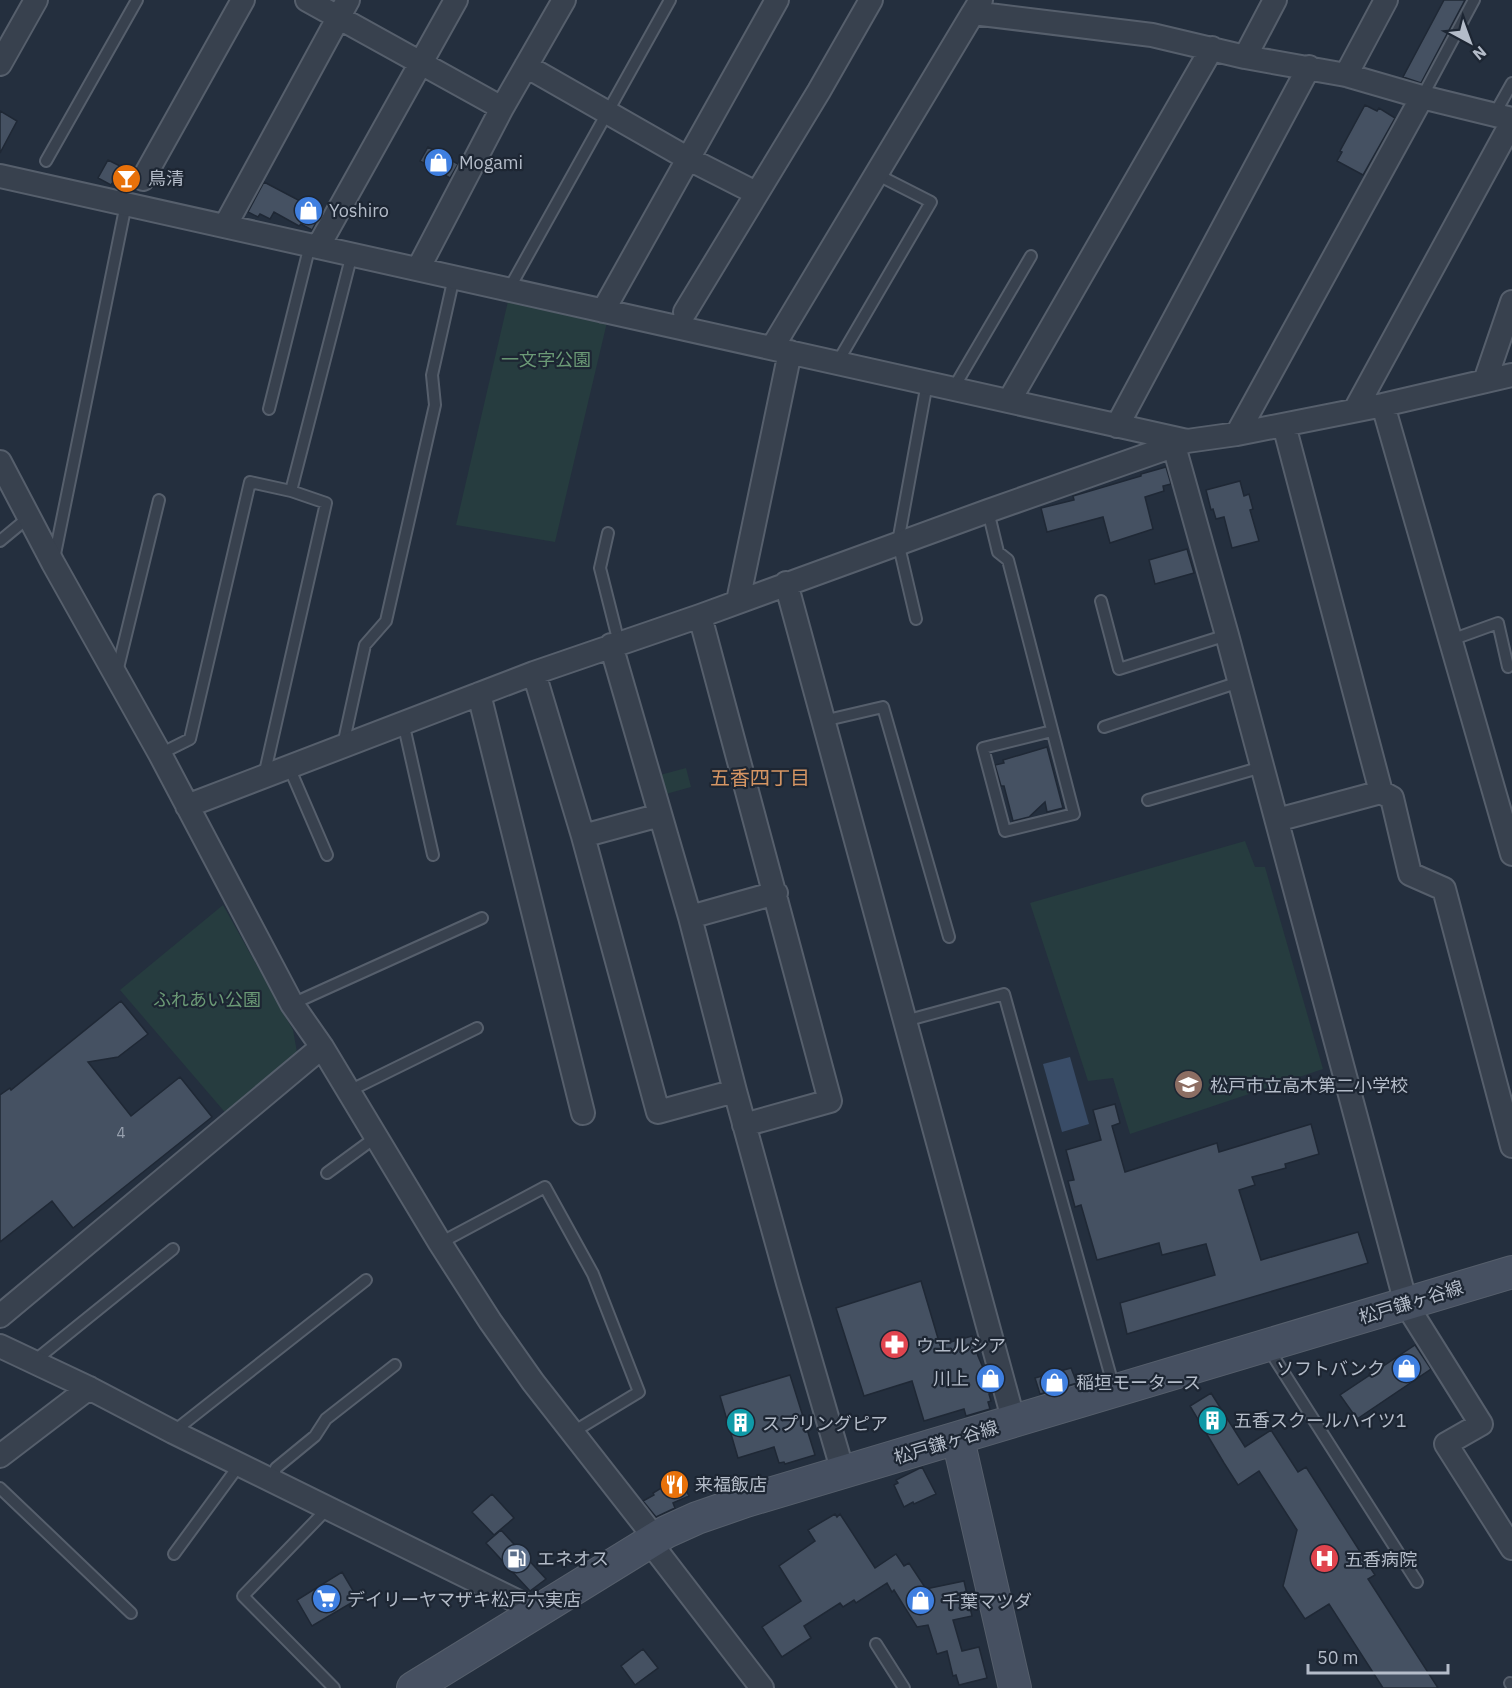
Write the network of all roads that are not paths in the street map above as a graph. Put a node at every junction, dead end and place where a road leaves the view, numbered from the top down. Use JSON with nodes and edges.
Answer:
{"nodes":[{"id":1,"x":36,"y":0,"type":"edge"},
{"id":2,"x":137,"y":0,"type":"edge"},
{"id":3,"x":243,"y":0,"type":"edge"},
{"id":4,"x":307,"y":0,"type":"edge"},
{"id":5,"x":456,"y":0,"type":"edge"},
{"id":6,"x":564,"y":0,"type":"edge"},
{"id":7,"x":670,"y":0,"type":"edge"},
{"id":8,"x":777,"y":0,"type":"edge"},
{"id":9,"x":871,"y":0,"type":"edge"},
{"id":10,"x":1275,"y":0,"type":"edge"},
{"id":11,"x":1386,"y":0,"type":"edge"},
{"id":12,"x":1474,"y":0,"type":"edge"},
{"id":13,"x":977,"y":7,"type":"edge"},
{"id":14,"x":343,"y":9,"type":"edge"},
{"id":15,"x":1212,"y":48,"type":"junction"},
{"id":16,"x":1245,"y":57,"type":"junction"},
{"id":17,"x":421,"y":63,"type":"junction"},
{"id":18,"x":0,"y":64,"type":"edge"},
{"id":19,"x":526,"y":66,"type":"junction"},
{"id":20,"x":1309,"y":67,"type":"junction"},
{"id":21,"x":1346,"y":75,"type":"junction"},
{"id":22,"x":1512,"y":83,"type":"edge"},
{"id":23,"x":1422,"y":97,"type":"junction"},
{"id":24,"x":502,"y":108,"type":"junction"},
{"id":25,"x":607,"y":112,"type":"junction"},
{"id":26,"x":1506,"y":118,"type":"edge"},
{"id":27,"x":687,"y":158,"type":"junction"},
{"id":28,"x":46,"y":161,"type":"dead end"},
{"id":29,"x":876,"y":174,"type":"junction"},
{"id":30,"x":0,"y":176,"type":"edge"},
{"id":31,"x":143,"y":179,"type":"dead end"},
{"id":32,"x":756,"y":193,"type":"junction"},
{"id":33,"x":126,"y":204,"type":"junction"},
{"id":34,"x":225,"y":226,"type":"junction"},
{"id":35,"x":314,"y":246,"type":"junction"},
{"id":36,"x":352,"y":254,"type":"junction"},
{"id":37,"x":1031,"y":256,"type":"dead end"},
{"id":38,"x":418,"y":269,"type":"junction"},
{"id":39,"x":454,"y":277,"type":"junction"},
{"id":40,"x":509,"y":289,"type":"junction"},
{"id":41,"x":1512,"y":302,"type":"edge"},
{"id":42,"x":603,"y":311,"type":"junction"},
{"id":43,"x":685,"y":312,"type":"dead end"},
{"id":44,"x":781,"y":350,"type":"junction"},
{"id":45,"x":837,"y":363,"type":"junction"},
{"id":46,"x":1512,"y":375,"type":"edge"},
{"id":47,"x":1485,"y":381,"type":"junction"},
{"id":48,"x":927,"y":383,"type":"junction"},
{"id":49,"x":953,"y":389,"type":"junction"},
{"id":50,"x":1009,"y":402,"type":"junction"},
{"id":51,"x":1383,"y":405,"type":"junction"},
{"id":52,"x":269,"y":409,"type":"dead end"},
{"id":53,"x":1355,"y":410,"type":"junction"},
{"id":54,"x":1284,"y":425,"type":"junction"},
{"id":55,"x":1117,"y":426,"type":"junction"},
{"id":56,"x":1237,"y":434,"type":"junction"},
{"id":57,"x":1180,"y":444,"type":"junction"},
{"id":58,"x":0,"y":462,"type":"edge"},
{"id":59,"x":291,"y":491,"type":"junction"},
{"id":60,"x":159,"y":500,"type":"dead end"},
{"id":61,"x":987,"y":511,"type":"junction"},
{"id":62,"x":29,"y":517,"type":"junction"},
{"id":63,"x":608,"y":533,"type":"dead end"},
{"id":64,"x":0,"y":541,"type":"edge"},
{"id":65,"x":898,"y":542,"type":"junction"},
{"id":66,"x":53,"y":563,"type":"junction"},
{"id":67,"x":786,"y":583,"type":"junction"},
{"id":68,"x":738,"y":601,"type":"junction"},
{"id":69,"x":1101,"y":601,"type":"dead end"},
{"id":70,"x":700,"y":616,"type":"junction"},
{"id":71,"x":916,"y":620,"type":"dead end"},
{"id":72,"x":1227,"y":635,"type":"junction"},
{"id":73,"x":1451,"y":640,"type":"junction"},
{"id":74,"x":615,"y":644,"type":"junction"},
{"id":75,"x":1508,"y":667,"type":"dead end"},
{"id":76,"x":534,"y":673,"type":"junction"},
{"id":77,"x":116,"y":675,"type":"junction"},
{"id":78,"x":1239,"y":682,"type":"junction"},
{"id":79,"x":478,"y":694,"type":"junction"},
{"id":80,"x":823,"y":721,"type":"junction"},
{"id":81,"x":403,"y":722,"type":"junction"},
{"id":82,"x":1104,"y":727,"type":"dead end"},
{"id":83,"x":1052,"y":730,"type":"junction"},
{"id":84,"x":343,"y":745,"type":"junction"},
{"id":85,"x":160,"y":754,"type":"junction"},
{"id":86,"x":289,"y":766,"type":"junction"},
{"id":87,"x":1262,"y":767,"type":"junction"},
{"id":88,"x":264,"y":776,"type":"junction"},
{"id":89,"x":1381,"y":792,"type":"junction"},
{"id":90,"x":1148,"y":800,"type":"dead end"},
{"id":91,"x":188,"y":806,"type":"junction"},
{"id":92,"x":660,"y":815,"type":"junction"},
{"id":93,"x":1277,"y":820,"type":"junction"},
{"id":94,"x":583,"y":836,"type":"junction"},
{"id":95,"x":1512,"y":854,"type":"edge"},
{"id":96,"x":327,"y":855,"type":"dead end"},
{"id":97,"x":433,"y":855,"type":"dead end"},
{"id":98,"x":776,"y":893,"type":"junction"},
{"id":99,"x":690,"y":917,"type":"junction"},
{"id":100,"x":482,"y":918,"type":"dead end"},
{"id":101,"x":950,"y":938,"type":"dead end"},
{"id":102,"x":292,"y":1004,"type":"junction"},
{"id":103,"x":905,"y":1021,"type":"junction"},
{"id":104,"x":477,"y":1028,"type":"dead end"},
{"id":105,"x":322,"y":1047,"type":"junction"},
{"id":106,"x":349,"y":1091,"type":"junction"},
{"id":107,"x":735,"y":1091,"type":"junction"},
{"id":108,"x":583,"y":1113,"type":"dead end"},
{"id":109,"x":744,"y":1125,"type":"junction"},
{"id":110,"x":376,"y":1137,"type":"junction"},
{"id":111,"x":1512,"y":1146,"type":"edge"},
{"id":112,"x":327,"y":1173,"type":"dead end"},
{"id":113,"x":440,"y":1243,"type":"junction"},
{"id":114,"x":173,"y":1249,"type":"dead end"},
{"id":115,"x":1512,"y":1272,"type":"edge"},
{"id":116,"x":366,"y":1280,"type":"dead end"},
{"id":117,"x":1406,"y":1304,"type":"junction"},
{"id":118,"x":0,"y":1316,"type":"edge"},
{"id":119,"x":0,"y":1346,"type":"edge"},
{"id":120,"x":1267,"y":1346,"type":"junction"},
{"id":121,"x":33,"y":1362,"type":"junction"},
{"id":122,"x":395,"y":1365,"type":"dead end"},
{"id":123,"x":88,"y":1388,"type":"junction"},
{"id":124,"x":1115,"y":1392,"type":"junction"},
{"id":125,"x":1014,"y":1422,"type":"junction"},
{"id":126,"x":173,"y":1432,"type":"junction"},
{"id":127,"x":573,"y":1432,"type":"junction"},
{"id":128,"x":958,"y":1439,"type":"junction"},
{"id":129,"x":0,"y":1456,"type":"edge"},
{"id":130,"x":240,"y":1464,"type":"junction"},
{"id":131,"x":843,"y":1472,"type":"junction"},
{"id":132,"x":272,"y":1480,"type":"junction"},
{"id":133,"x":0,"y":1488,"type":"edge"},
{"id":134,"x":328,"y":1507,"type":"junction"},
{"id":135,"x":652,"y":1541,"type":"junction"},
{"id":136,"x":1512,"y":1548,"type":"edge"},
{"id":137,"x":174,"y":1554,"type":"dead end"},
{"id":138,"x":1417,"y":1582,"type":"dead end"},
{"id":139,"x":537,"y":1611,"type":"junction"},
{"id":140,"x":131,"y":1613,"type":"dead end"},
{"id":141,"x":876,"y":1644,"type":"dead end"},
{"id":142,"x":429,"y":1684,"type":"edge"},
{"id":143,"x":334,"y":1688,"type":"edge"},
{"id":144,"x":762,"y":1688,"type":"edge"},
{"id":145,"x":904,"y":1688,"type":"edge"},
{"id":146,"x":1015,"y":1688,"type":"edge"}],
"edges":[{"from":1,"to":18,"type":"street"},
{"from":2,"to":28,"type":"lane"},
{"from":3,"to":31,"type":"street"},
{"from":4,"to":14,"type":"street"},
{"from":5,"to":17,"type":"street"},
{"from":6,"to":19,"type":"street"},
{"from":7,"to":25,"type":"lane"},
{"from":8,"to":27,"type":"street"},
{"from":9,"to":32,"type":"street"},
{"from":10,"to":16,"type":"street"},
{"from":11,"to":21,"type":"street"},
{"from":12,"to":23,"type":"lane"},
{"from":13,"to":15,"type":"street"},
{"from":13,"to":29,"type":"street"},
{"from":14,"to":17,"type":"street"},
{"from":14,"to":34,"type":"street"},
{"from":15,"to":16,"type":"street"},
{"from":15,"to":50,"type":"street"},
{"from":16,"to":20,"type":"street"},
{"from":17,"to":24,"type":"street"},
{"from":17,"to":35,"type":"street"},
{"from":19,"to":24,"type":"street"},
{"from":19,"to":25,"type":"street"},
{"from":20,"to":21,"type":"street"},
{"from":20,"to":55,"type":"street"},
{"from":21,"to":23,"type":"street"},
{"from":22,"to":26,"type":"lane"},
{"from":23,"to":26,"type":"street"},
{"from":23,"to":56,"type":"street"},
{"from":24,"to":38,"type":"street"},
{"from":25,"to":27,"type":"street"},
{"from":25,"to":40,"type":"lane"},
{"from":26,"to":53,"type":"street"},
{"from":27,"to":32,"type":"street"},
{"from":27,"to":42,"type":"street"},
{"from":29,"to":44,"type":"street"},
{"from":29,"to":45,"type":"lane"},
{"from":30,"to":33,"type":"street"},
{"from":32,"to":43,"type":"street"},
{"from":33,"to":34,"type":"street"},
{"from":33,"to":66,"type":"lane"},
{"from":34,"to":35,"type":"street"},
{"from":35,"to":36,"type":"street"},
{"from":35,"to":52,"type":"lane"},
{"from":36,"to":38,"type":"street"},
{"from":36,"to":59,"type":"lane"},
{"from":37,"to":49,"type":"lane"},
{"from":38,"to":39,"type":"street"},
{"from":39,"to":40,"type":"street"},
{"from":39,"to":84,"type":"lane"},
{"from":40,"to":42,"type":"street"},
{"from":41,"to":47,"type":"street"},
{"from":42,"to":44,"type":"street"},
{"from":44,"to":45,"type":"street"},
{"from":44,"to":68,"type":"street"},
{"from":45,"to":48,"type":"street"},
{"from":46,"to":47,"type":"street"},
{"from":47,"to":51,"type":"street"},
{"from":48,"to":49,"type":"street"},
{"from":48,"to":65,"type":"lane"},
{"from":49,"to":50,"type":"street"},
{"from":50,"to":55,"type":"street"},
{"from":51,"to":53,"type":"street"},
{"from":51,"to":73,"type":"street"},
{"from":53,"to":54,"type":"street"},
{"from":54,"to":56,"type":"street"},
{"from":54,"to":89,"type":"street"},
{"from":55,"to":57,"type":"street"},
{"from":56,"to":57,"type":"street"},
{"from":57,"to":61,"type":"street"},
{"from":57,"to":72,"type":"street"},
{"from":58,"to":62,"type":"street"},
{"from":59,"to":85,"type":"lane"},
{"from":59,"to":88,"type":"lane"},
{"from":60,"to":77,"type":"lane"},
{"from":61,"to":65,"type":"street"},
{"from":61,"to":83,"type":"lane"},
{"from":62,"to":64,"type":"lane"},
{"from":62,"to":66,"type":"street"},
{"from":63,"to":74,"type":"lane"},
{"from":65,"to":67,"type":"street"},
{"from":65,"to":71,"type":"lane"},
{"from":66,"to":77,"type":"street"},
{"from":67,"to":68,"type":"street"},
{"from":67,"to":80,"type":"street"},
{"from":68,"to":70,"type":"street"},
{"from":69,"to":72,"type":"lane"},
{"from":70,"to":74,"type":"street"},
{"from":70,"to":98,"type":"street"},
{"from":72,"to":78,"type":"street"},
{"from":73,"to":75,"type":"lane"},
{"from":73,"to":95,"type":"street"},
{"from":74,"to":76,"type":"street"},
{"from":74,"to":92,"type":"street"},
{"from":76,"to":79,"type":"street"},
{"from":76,"to":94,"type":"street"},
{"from":77,"to":85,"type":"street"},
{"from":78,"to":82,"type":"lane"},
{"from":78,"to":87,"type":"street"},
{"from":79,"to":81,"type":"street"},
{"from":79,"to":108,"type":"street"},
{"from":80,"to":101,"type":"lane"},
{"from":80,"to":103,"type":"street"},
{"from":81,"to":84,"type":"street"},
{"from":81,"to":97,"type":"lane"},
{"from":83,"to":83,"type":"lane"},
{"from":84,"to":86,"type":"street"},
{"from":85,"to":91,"type":"street"},
{"from":86,"to":88,"type":"street"},
{"from":86,"to":96,"type":"lane"},
{"from":87,"to":90,"type":"lane"},
{"from":87,"to":93,"type":"street"},
{"from":88,"to":91,"type":"street"},
{"from":89,"to":93,"type":"street"},
{"from":89,"to":111,"type":"street"},
{"from":91,"to":102,"type":"street"},
{"from":92,"to":94,"type":"street"},
{"from":92,"to":99,"type":"street"},
{"from":93,"to":117,"type":"street"},
{"from":94,"to":107,"type":"street"},
{"from":98,"to":99,"type":"street"},
{"from":98,"to":109,"type":"street"},
{"from":99,"to":107,"type":"street"},
{"from":100,"to":102,"type":"lane"},
{"from":102,"to":105,"type":"street"},
{"from":103,"to":124,"type":"lane"},
{"from":103,"to":125,"type":"street"},
{"from":104,"to":106,"type":"lane"},
{"from":105,"to":106,"type":"street"},
{"from":105,"to":118,"type":"street"},
{"from":106,"to":110,"type":"street"},
{"from":107,"to":109,"type":"street"},
{"from":109,"to":131,"type":"street"},
{"from":110,"to":112,"type":"lane"},
{"from":110,"to":113,"type":"street"},
{"from":113,"to":127,"type":"street"},
{"from":113,"to":127,"type":"lane"},
{"from":114,"to":121,"type":"lane"},
{"from":115,"to":117,"type":"main road","name":"松戸鎌ヶ谷線"},
{"from":116,"to":126,"type":"lane"},
{"from":117,"to":120,"type":"main road","name":"松戸鎌ヶ谷線"},
{"from":117,"to":136,"type":"street"},
{"from":119,"to":121,"type":"street"},
{"from":120,"to":124,"type":"main road","name":"松戸鎌ヶ谷線"},
{"from":120,"to":138,"type":"lane"},
{"from":121,"to":123,"type":"street"},
{"from":122,"to":132,"type":"lane"},
{"from":123,"to":126,"type":"street"},
{"from":123,"to":129,"type":"street"},
{"from":124,"to":125,"type":"main road","name":"松戸鎌ヶ谷線"},
{"from":125,"to":128,"type":"main road","name":"松戸鎌ヶ谷線"},
{"from":126,"to":130,"type":"street"},
{"from":127,"to":135,"type":"street"},
{"from":128,"to":131,"type":"main road","name":"松戸鎌ヶ谷線"},
{"from":128,"to":146,"type":"main road"},
{"from":130,"to":132,"type":"street"},
{"from":130,"to":137,"type":"lane"},
{"from":131,"to":135,"type":"main road","name":"松戸鎌ヶ谷線"},
{"from":132,"to":134,"type":"street"},
{"from":133,"to":140,"type":"lane"},
{"from":134,"to":139,"type":"street"},
{"from":134,"to":143,"type":"lane"},
{"from":135,"to":139,"type":"main road","name":"松戸鎌ヶ谷線"},
{"from":135,"to":144,"type":"street"},
{"from":139,"to":142,"type":"main road","name":"松戸鎌ヶ谷線"},
{"from":141,"to":145,"type":"lane"}]}
